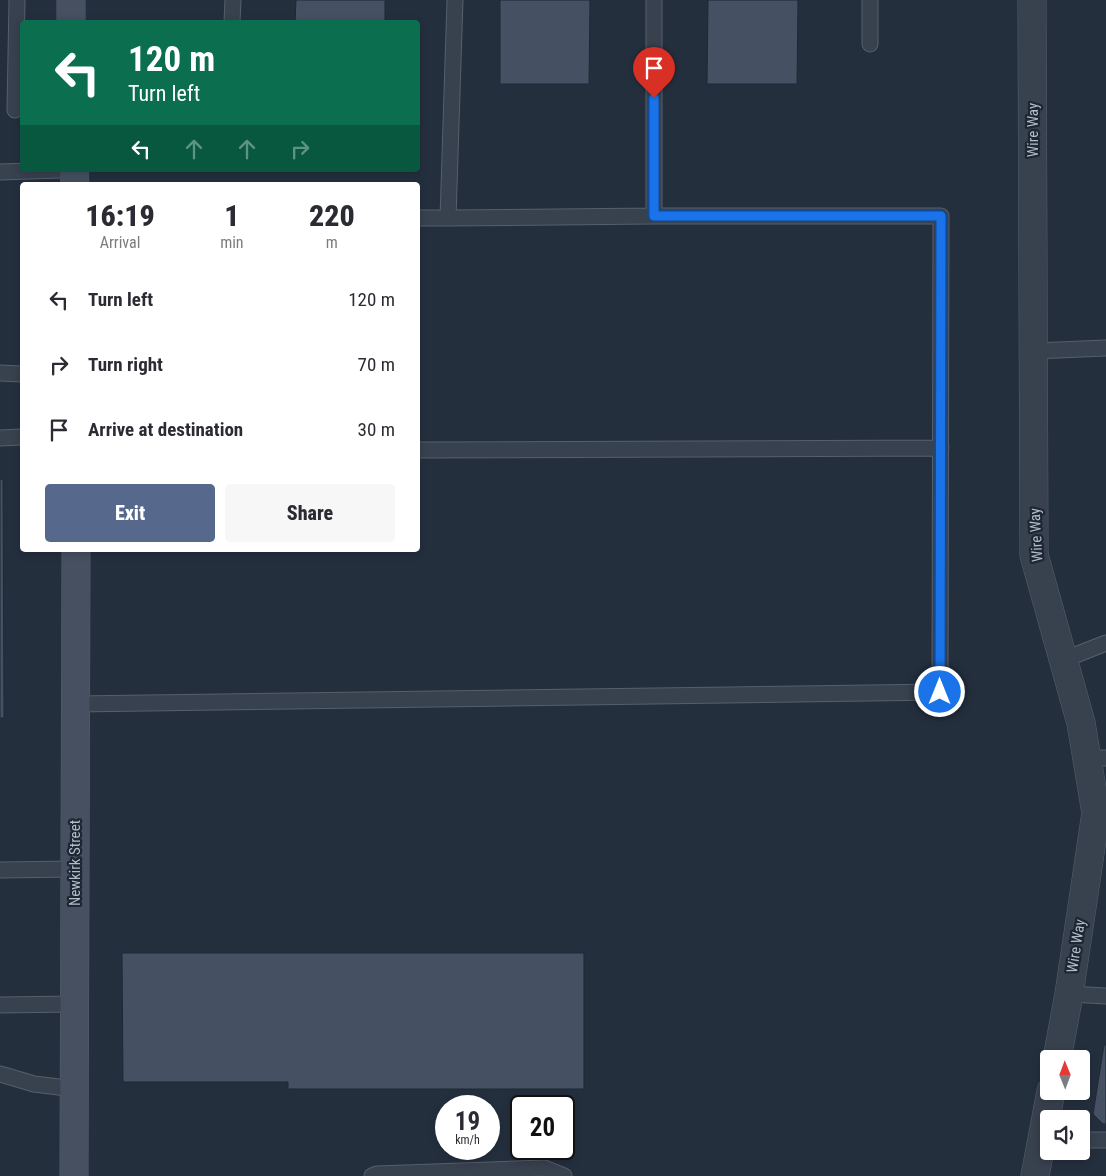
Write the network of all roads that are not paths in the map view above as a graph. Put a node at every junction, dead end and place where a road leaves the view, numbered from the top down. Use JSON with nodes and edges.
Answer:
{"nodes":[{"id":1,"x":17,"y":0,"type":"edge"},
{"id":2,"x":71,"y":0,"type":"edge"},
{"id":3,"x":233,"y":0,"type":"edge"},
{"id":4,"x":455,"y":0,"type":"edge"},
{"id":5,"x":654,"y":0,"type":"edge"},
{"id":6,"x":870,"y":0,"type":"edge"},
{"id":7,"x":1032,"y":0,"type":"edge"},
{"id":8,"x":71,"y":20,"type":"edge"},
{"id":9,"x":232,"y":20,"type":"edge"},
{"id":10,"x":870,"y":44,"type":"dead end"},
{"id":11,"x":12,"y":110,"type":"edge"},
{"id":12,"x":20,"y":171,"type":"edge"},
{"id":13,"x":0,"y":172,"type":"edge"},
{"id":14,"x":654,"y":216,"type":"junction"},
{"id":15,"x":420,"y":218,"type":"edge"},
{"id":16,"x":448,"y":218,"type":"junction"},
{"id":17,"x":1106,"y":348,"type":"edge"},
{"id":18,"x":1034,"y":351,"type":"junction"},
{"id":19,"x":0,"y":373,"type":"edge"},
{"id":20,"x":20,"y":374,"type":"edge"},
{"id":21,"x":20,"y":437,"type":"edge"},
{"id":22,"x":0,"y":438,"type":"edge"},
{"id":23,"x":941,"y":448,"type":"junction"},
{"id":24,"x":420,"y":450,"type":"edge"},
{"id":25,"x":76,"y":552,"type":"edge"},
{"id":26,"x":1106,"y":643,"type":"edge"},
{"id":27,"x":1063,"y":660,"type":"junction"},
{"id":28,"x":75,"y":704,"type":"junction"},
{"id":29,"x":1096,"y":758,"type":"edge"},
{"id":30,"x":1097,"y":868,"type":"edge"},
{"id":31,"x":0,"y":870,"type":"edge"},
{"id":32,"x":75,"y":870,"type":"junction"},
{"id":33,"x":1069,"y":994,"type":"junction"},
{"id":34,"x":1106,"y":996,"type":"edge"},
{"id":35,"x":75,"y":1004,"type":"junction"},
{"id":36,"x":0,"y":1005,"type":"edge"},
{"id":37,"x":1059,"y":1050,"type":"edge"},
{"id":38,"x":0,"y":1074,"type":"edge"},
{"id":39,"x":74,"y":1089,"type":"junction"},
{"id":40,"x":1090,"y":1140,"type":"edge"},
{"id":41,"x":1106,"y":1140,"type":"edge"},
{"id":42,"x":1040,"y":1158,"type":"edge"},
{"id":43,"x":74,"y":1176,"type":"edge"},
{"id":44,"x":372,"y":1176,"type":"edge"},
{"id":45,"x":564,"y":1176,"type":"edge"},
{"id":46,"x":1035,"y":1176,"type":"edge"}],
"edges":[{"from":1,"to":11,"type":"lane"},
{"from":2,"to":8,"type":"street"},
{"from":3,"to":9,"type":"lane"},
{"from":4,"to":16,"type":"lane"},
{"from":5,"to":14,"type":"lane"},
{"from":6,"to":10,"type":"lane"},
{"from":7,"to":18,"type":"street","name":"Wire Way"},
{"from":12,"to":13,"type":"lane"},
{"from":14,"to":16,"type":"lane"},
{"from":14,"to":23,"type":"lane"},
{"from":15,"to":16,"type":"lane"},
{"from":17,"to":18,"type":"lane"},
{"from":18,"to":27,"type":"street","name":"Wire Way"},
{"from":19,"to":20,"type":"lane"},
{"from":21,"to":22,"type":"lane"},
{"from":23,"to":24,"type":"lane"},
{"from":23,"to":28,"type":"lane"},
{"from":25,"to":28,"type":"street","name":"Newkirk Street"},
{"from":26,"to":27,"type":"lane"},
{"from":27,"to":29,"type":"street","name":"Wire Way"},
{"from":28,"to":32,"type":"street","name":"Newkirk Street"},
{"from":29,"to":30,"type":"street","name":"Wire Way"},
{"from":30,"to":33,"type":"street","name":"Wire Way"},
{"from":31,"to":32,"type":"lane"},
{"from":32,"to":35,"type":"street","name":"Newkirk Street"},
{"from":33,"to":34,"type":"lane"},
{"from":33,"to":37,"type":"street","name":"Wire Way"},
{"from":35,"to":36,"type":"lane"},
{"from":35,"to":39,"type":"street","name":"Newkirk Street"},
{"from":38,"to":39,"type":"lane"},
{"from":39,"to":43,"type":"street","name":"Newkirk Street"},
{"from":40,"to":41,"type":"lane"},
{"from":42,"to":46,"type":"street"},
{"from":44,"to":45,"type":"lane"}]}
